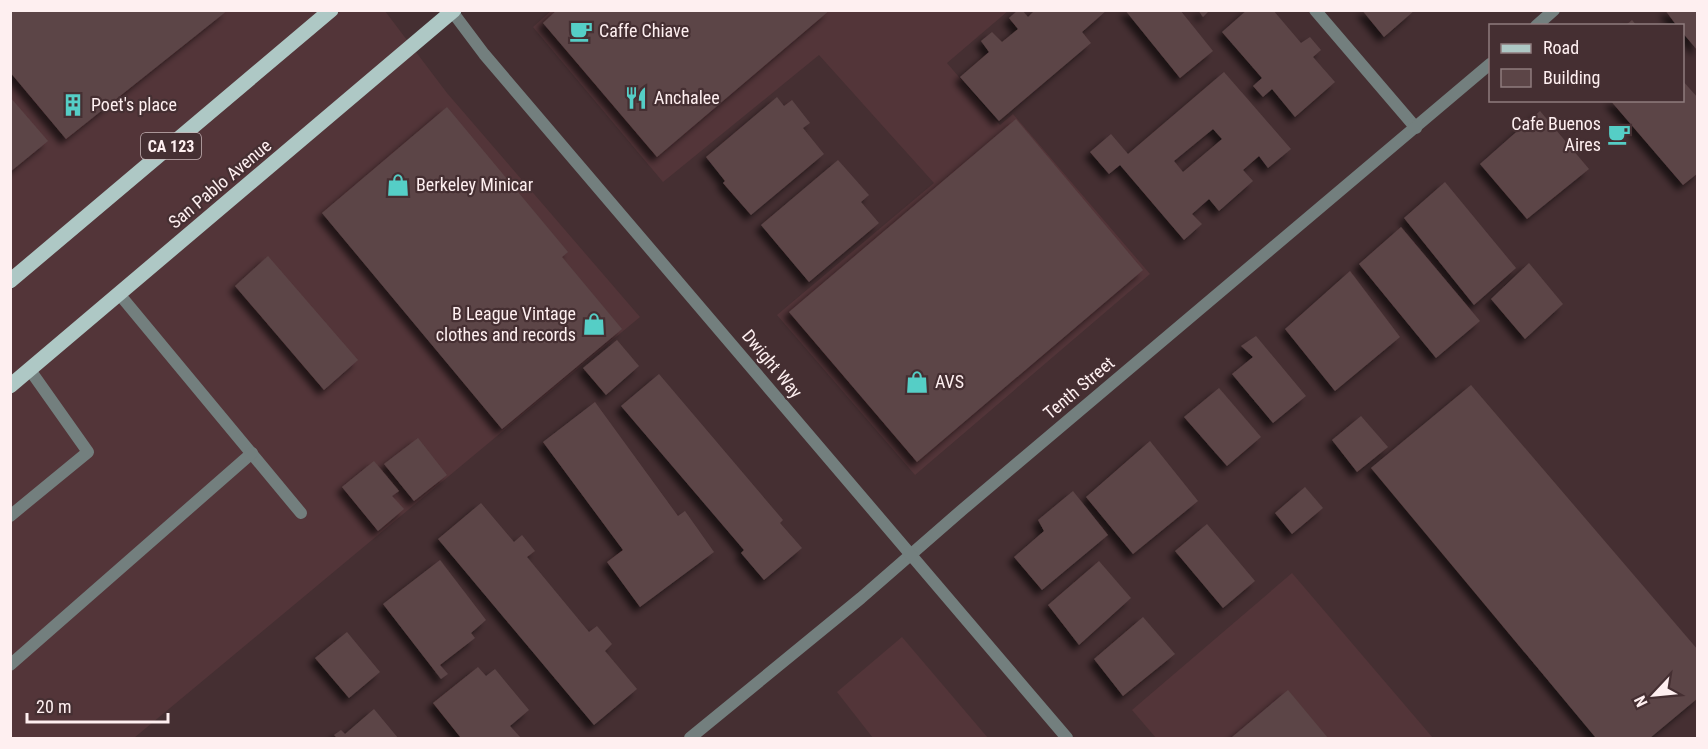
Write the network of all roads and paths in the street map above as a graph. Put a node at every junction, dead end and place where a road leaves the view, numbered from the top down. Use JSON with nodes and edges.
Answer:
{"nodes":[{"id":1,"x":331,"y":10,"type":"edge"},
{"id":2,"x":1315,"y":10,"type":"edge"},
{"id":3,"x":1554,"y":10,"type":"edge"},
{"id":4,"x":452,"y":11,"type":"edge"},
{"id":5,"x":1538,"y":24,"type":"edge"},
{"id":6,"x":1489,"y":66,"type":"edge"},
{"id":7,"x":1416,"y":128,"type":"junction"},
{"id":8,"x":10,"y":281,"type":"edge"},
{"id":9,"x":120,"y":295,"type":"junction"},
{"id":10,"x":30,"y":370,"type":"junction"},
{"id":11,"x":10,"y":386,"type":"edge"},
{"id":12,"x":252,"y":453,"type":"junction"},
{"id":13,"x":301,"y":513,"type":"dead end"},
{"id":14,"x":10,"y":516,"type":"edge"},
{"id":15,"x":911,"y":554,"type":"junction"},
{"id":16,"x":10,"y":665,"type":"edge"},
{"id":17,"x":690,"y":738,"type":"edge"},
{"id":18,"x":1067,"y":738,"type":"edge"}],
"edges":[{"from":1,"to":8,"type":"main road","number":"CA 123"},
{"from":2,"to":7,"type":"street"},
{"from":3,"to":5,"type":"street"},
{"from":4,"to":9,"type":"main road","name":"San Pablo Avenue"},
{"from":4,"to":15,"type":"street","name":"Dwight Way"},
{"from":6,"to":7,"type":"street","name":"Tenth Street"},
{"from":7,"to":15,"type":"street","name":"Tenth Street"},
{"from":9,"to":10,"type":"main road","name":"San Pablo Avenue"},
{"from":9,"to":12,"type":"street"},
{"from":10,"to":11,"type":"main road","name":"San Pablo Avenue"},
{"from":10,"to":14,"type":"street"},
{"from":12,"to":13,"type":"street"},
{"from":12,"to":16,"type":"street"},
{"from":15,"to":17,"type":"street","name":"Tenth Street"},
{"from":15,"to":18,"type":"street","name":"Dwight Way"}]}
